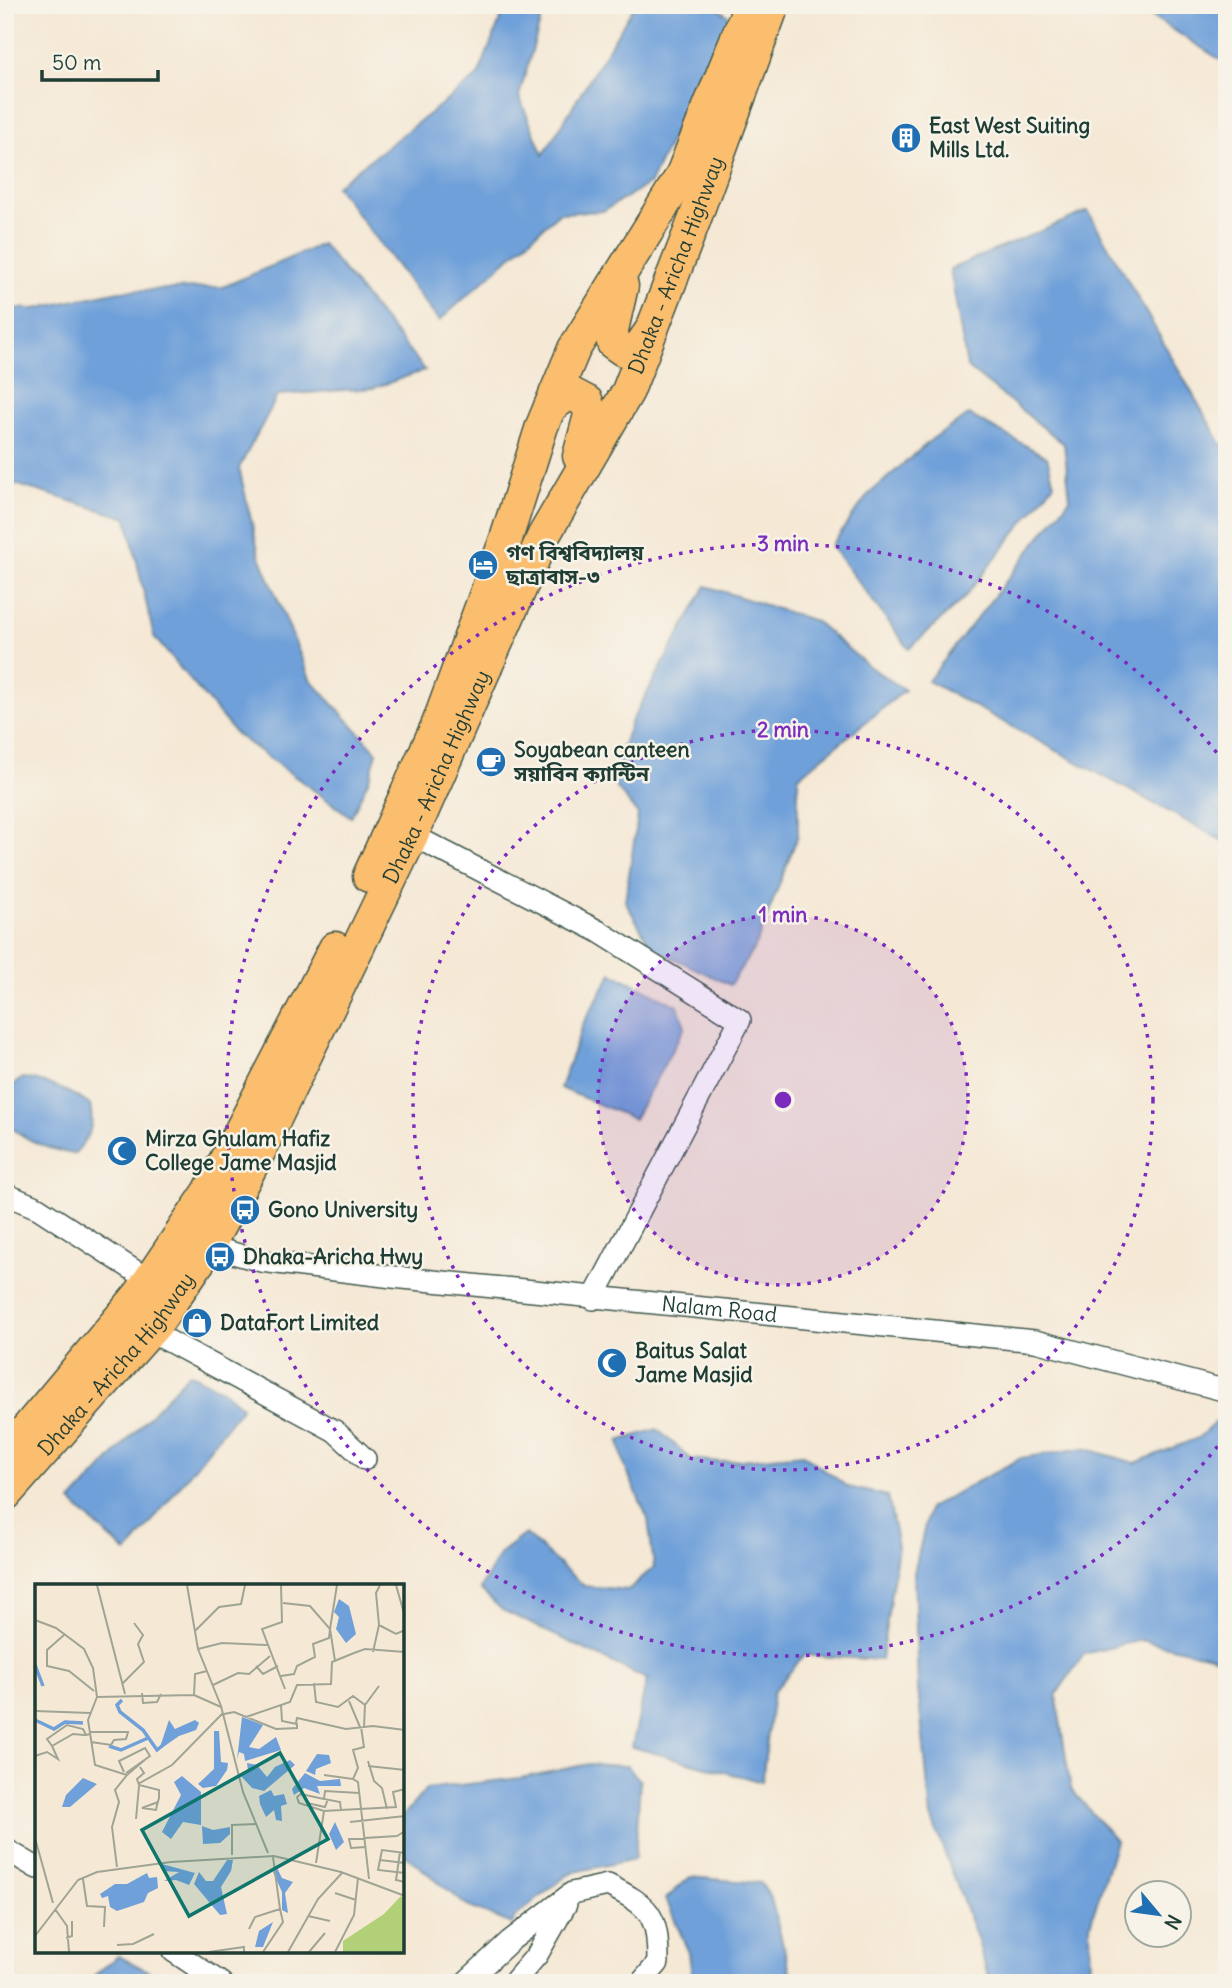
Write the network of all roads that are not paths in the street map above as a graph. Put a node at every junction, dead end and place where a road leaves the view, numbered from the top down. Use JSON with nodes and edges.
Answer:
{"nodes":[{"id":1,"x":750,"y":5,"type":"edge"},
{"id":2,"x":773,"y":5,"type":"edge"},
{"id":3,"x":631,"y":255,"type":"junction"},
{"id":4,"x":652,"y":328,"type":"junction"},
{"id":5,"x":550,"y":407,"type":"junction"},
{"id":6,"x":566,"y":494,"type":"junction"},
{"id":7,"x":412,"y":835,"type":"junction"},
{"id":8,"x":5,"y":1194,"type":"edge"},
{"id":9,"x":208,"y":1246,"type":"junction"},
{"id":10,"x":149,"y":1280,"type":"junction"},
{"id":11,"x":593,"y":1299,"type":"junction"},
{"id":12,"x":150,"y":1331,"type":"junction"},
{"id":13,"x":1227,"y":1391,"type":"edge"},
{"id":14,"x":5,"y":1455,"type":"edge"},
{"id":15,"x":365,"y":1459,"type":"dead end"},
{"id":16,"x":5,"y":1495,"type":"edge"},
{"id":17,"x":5,"y":1849,"type":"edge"},
{"id":18,"x":35,"y":1867,"type":"edge"},
{"id":19,"x":572,"y":1893,"type":"junction"},
{"id":20,"x":176,"y":1953,"type":"edge"},
{"id":21,"x":221,"y":1983,"type":"edge"},
{"id":22,"x":465,"y":1983,"type":"edge"},
{"id":23,"x":513,"y":1983,"type":"edge"},
{"id":24,"x":640,"y":1983,"type":"edge"}],
"edges":[{"from":1,"to":3,"type":"highway"},
{"from":2,"to":4,"type":"highway","name":"Dhaka - Aricha Highway"},
{"from":3,"to":4,"type":"highway"},
{"from":3,"to":5,"type":"highway"},
{"from":4,"to":6,"type":"highway","name":"Dhaka - Aricha Highway"},
{"from":5,"to":6,"type":"highway"},
{"from":5,"to":10,"type":"highway"},
{"from":6,"to":7,"type":"highway","name":"Dhaka - Aricha Highway"},
{"from":7,"to":9,"type":"highway","name":"Dhaka - Aricha Highway"},
{"from":7,"to":11,"type":"street"},
{"from":8,"to":10,"type":"street"},
{"from":9,"to":11,"type":"street","name":"Nalam Road"},
{"from":9,"to":12,"type":"highway","name":"Dhaka - Aricha Highway"},
{"from":10,"to":14,"type":"highway"},
{"from":11,"to":13,"type":"street","name":"Nalam Road"},
{"from":12,"to":15,"type":"street"},
{"from":12,"to":16,"type":"highway","name":"Dhaka - Aricha Highway"},
{"from":17,"to":18,"type":"street"},
{"from":19,"to":22,"type":"street"},
{"from":19,"to":23,"type":"street"},
{"from":19,"to":24,"type":"street"},
{"from":20,"to":21,"type":"street"}]}
